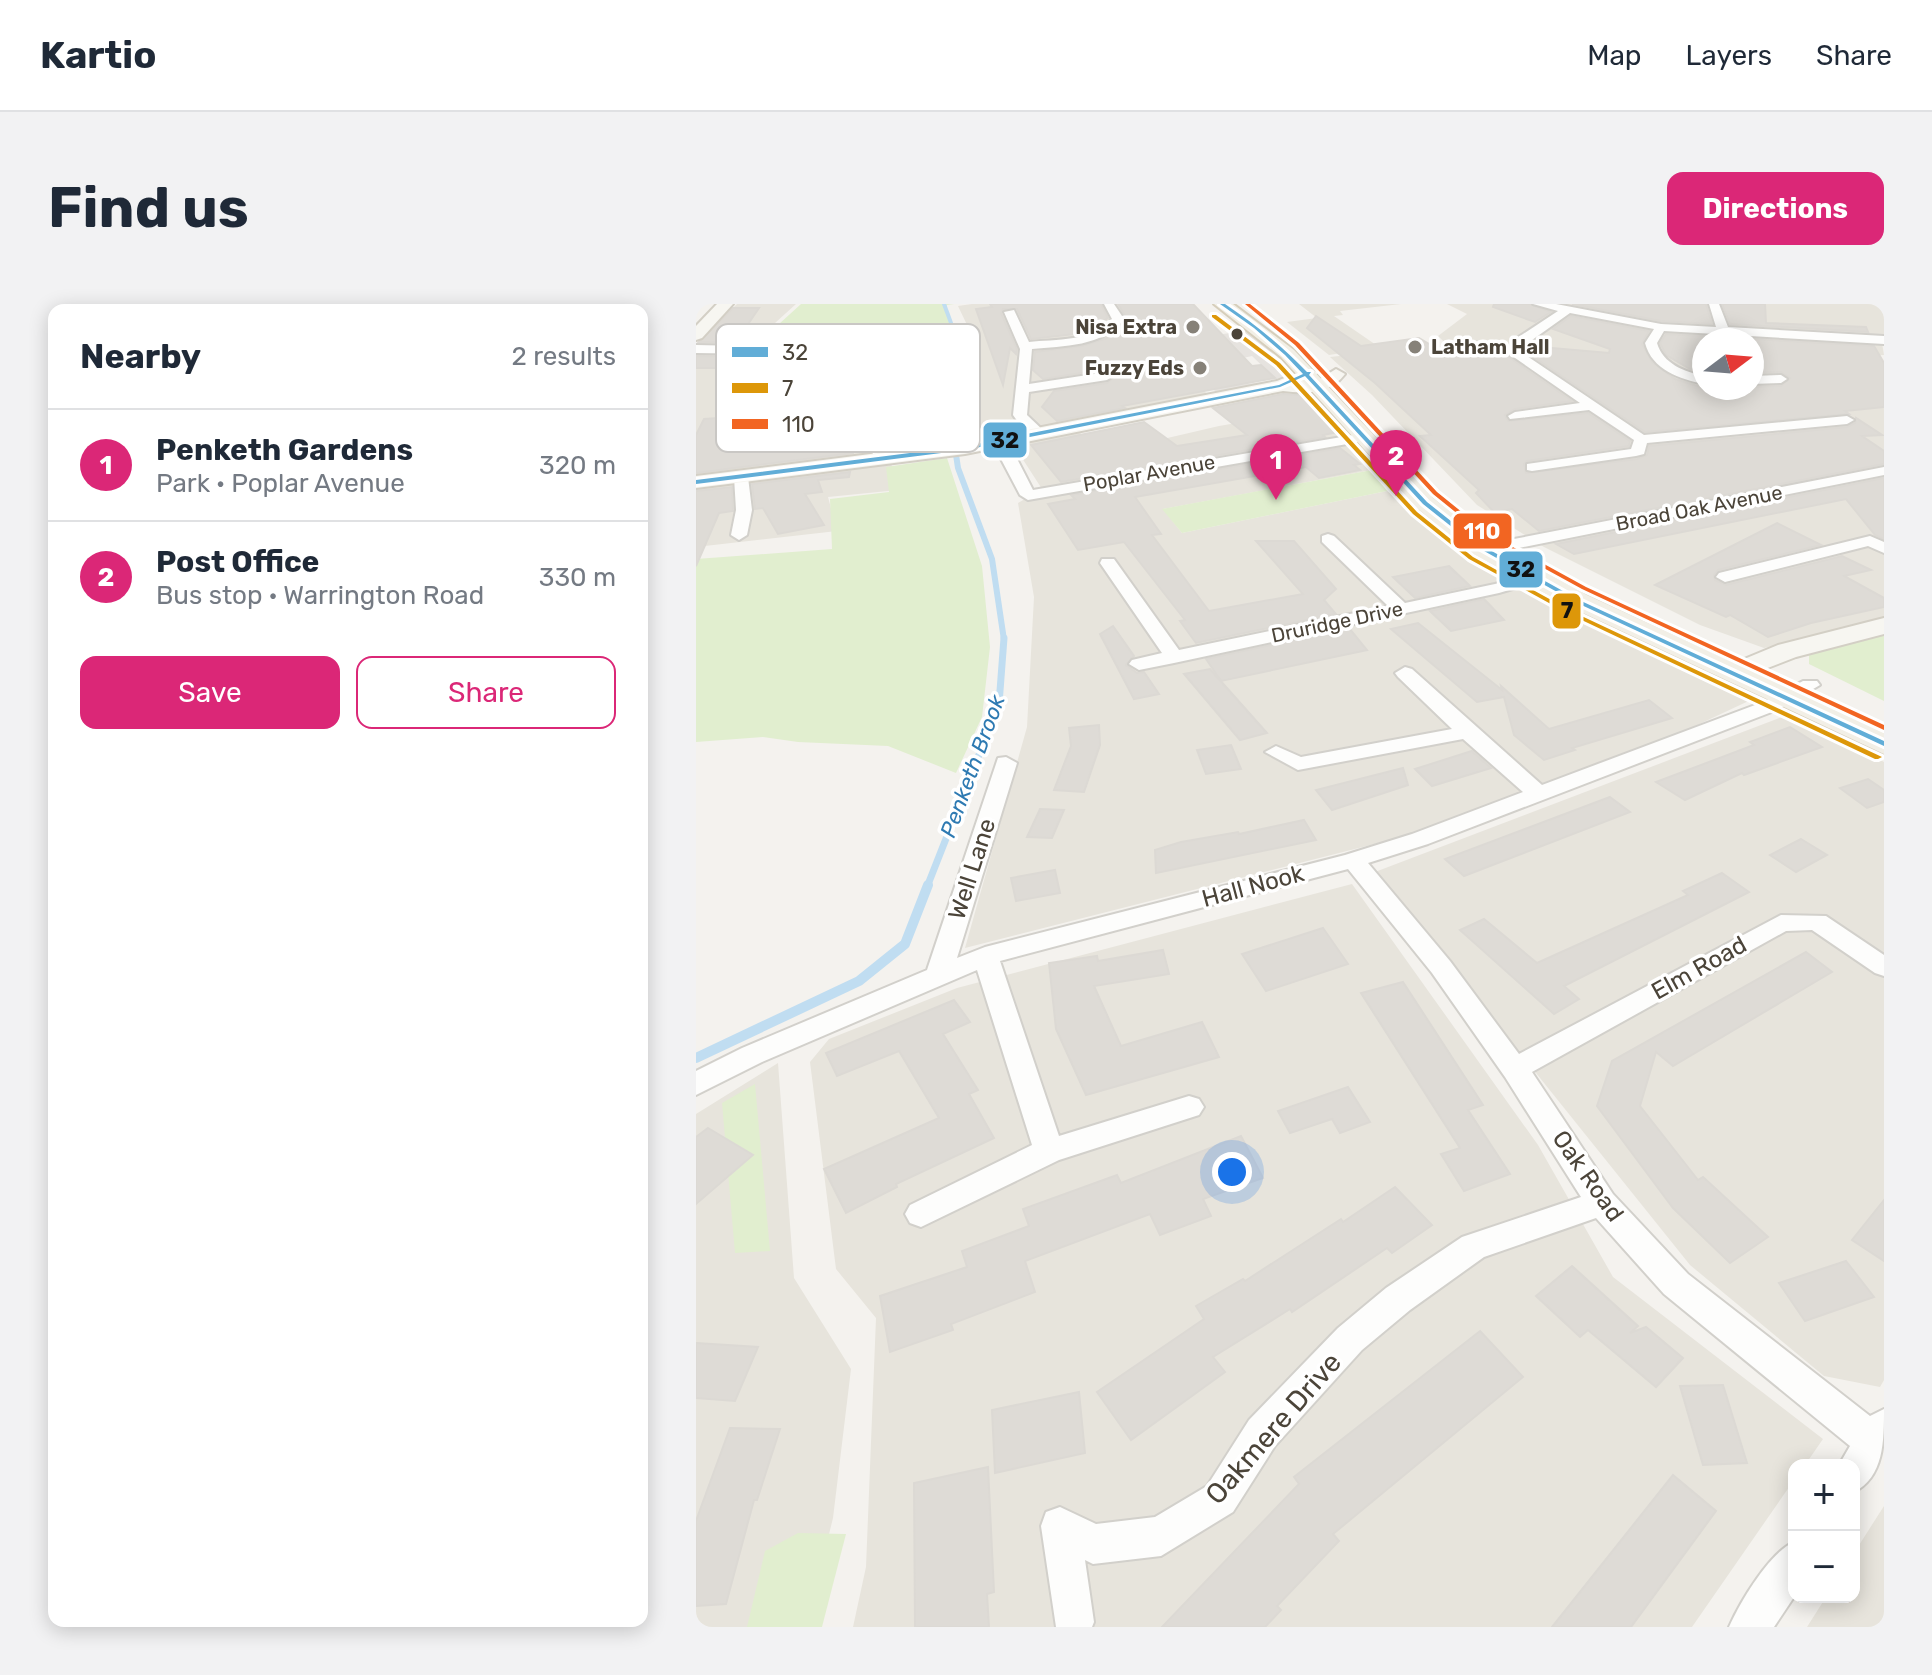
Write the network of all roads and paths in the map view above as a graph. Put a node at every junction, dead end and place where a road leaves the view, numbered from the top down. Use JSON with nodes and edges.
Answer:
{"nodes":[{"id":1,"x":725,"y":304,"type":"edge"},
{"id":2,"x":1109,"y":304,"type":"edge"},
{"id":3,"x":1538,"y":304,"type":"edge"},
{"id":4,"x":1714,"y":304,"type":"edge"},
{"id":5,"x":1238,"y":305,"type":"edge"},
{"id":6,"x":1566,"y":311,"type":"junction"},
{"id":7,"x":1010,"y":312,"type":"dead end"},
{"id":8,"x":1661,"y":327,"type":"junction"},
{"id":9,"x":1722,"y":328,"type":"edge"},
{"id":10,"x":1692,"y":329,"type":"edge"},
{"id":11,"x":1764,"y":333,"type":"edge"},
{"id":12,"x":696,"y":335,"type":"edge"},
{"id":13,"x":1884,"y":340,"type":"edge"},
{"id":14,"x":1025,"y":346,"type":"junction"},
{"id":15,"x":696,"y":349,"type":"edge"},
{"id":16,"x":716,"y":349,"type":"edge"},
{"id":17,"x":1692,"y":375,"type":"edge"},
{"id":18,"x":1107,"y":376,"type":"dead end"},
{"id":19,"x":1322,"y":377,"type":"junction"},
{"id":20,"x":1781,"y":379,"type":"dead end"},
{"id":21,"x":1764,"y":380,"type":"edge"},
{"id":22,"x":1021,"y":389,"type":"junction"},
{"id":23,"x":1589,"y":406,"type":"junction"},
{"id":24,"x":1515,"y":416,"type":"dead end"},
{"id":25,"x":1847,"y":420,"type":"dead end"},
{"id":26,"x":1040,"y":434,"type":"junction"},
{"id":27,"x":1365,"y":437,"type":"junction"},
{"id":28,"x":1641,"y":439,"type":"junction"},
{"id":29,"x":999,"y":442,"type":"junction"},
{"id":30,"x":980,"y":445,"type":"edge"},
{"id":31,"x":880,"y":452,"type":"edge"},
{"id":32,"x":936,"y":452,"type":"edge"},
{"id":33,"x":879,"y":459,"type":"junction"},
{"id":34,"x":1532,"y":467,"type":"dead end"},
{"id":35,"x":1884,"y":471,"type":"edge"},
{"id":36,"x":741,"y":477,"type":"junction"},
{"id":37,"x":696,"y":482,"type":"edge"},
{"id":38,"x":739,"y":535,"type":"dead end"},
{"id":39,"x":1306,"y":543,"type":"dead end"},
{"id":40,"x":1514,"y":544,"type":"junction"},
{"id":41,"x":1877,"y":545,"type":"edge"},
{"id":42,"x":1108,"y":563,"type":"dead end"},
{"id":43,"x":1534,"y":577,"type":"junction"},
{"id":44,"x":1725,"y":577,"type":"dead end"},
{"id":45,"x":1400,"y":608,"type":"junction"},
{"id":46,"x":1884,"y":626,"type":"edge"},
{"id":47,"x":1174,"y":657,"type":"junction"},
{"id":48,"x":1139,"y":664,"type":"dead end"},
{"id":49,"x":1746,"y":667,"type":"junction"},
{"id":50,"x":1405,"y":673,"type":"dead end"},
{"id":51,"x":1799,"y":691,"type":"junction"},
{"id":52,"x":1884,"y":720,"type":"edge"},
{"id":53,"x":1467,"y":732,"type":"junction"},
{"id":54,"x":1884,"y":744,"type":"edge"},
{"id":55,"x":1276,"y":752,"type":"dead end"},
{"id":56,"x":1006,"y":763,"type":"dead end"},
{"id":57,"x":1539,"y":794,"type":"junction"},
{"id":58,"x":1353,"y":860,"type":"junction"},
{"id":59,"x":985,"y":956,"type":"junction"},
{"id":60,"x":1884,"y":967,"type":"edge"},
{"id":61,"x":939,"y":974,"type":"junction"},
{"id":62,"x":1515,"y":1069,"type":"junction"},
{"id":63,"x":696,"y":1084,"type":"edge"},
{"id":64,"x":1189,"y":1107,"type":"dead end"},
{"id":65,"x":1049,"y":1151,"type":"junction"},
{"id":66,"x":1602,"y":1203,"type":"junction"},
{"id":67,"x":921,"y":1214,"type":"dead end"},
{"id":68,"x":1879,"y":1435,"type":"edge"},
{"id":69,"x":1860,"y":1464,"type":"edge"},
{"id":70,"x":1788,"y":1571,"type":"edge"},
{"id":71,"x":1074,"y":1622,"type":"dead end"},
{"id":72,"x":1750,"y":1627,"type":"edge"}],
"edges":[{"from":1,"to":12,"type":"street"},
{"from":2,"to":14,"type":"street"},
{"from":3,"to":6,"type":"street"},
{"from":4,"to":9,"type":"street"},
{"from":5,"to":19,"type":"main road"},
{"from":6,"to":8,"type":"street"},
{"from":6,"to":23,"type":"street"},
{"from":7,"to":14,"type":"street"},
{"from":8,"to":10,"type":"street"},
{"from":8,"to":17,"type":"street"},
{"from":11,"to":13,"type":"street"},
{"from":14,"to":22,"type":"street"},
{"from":15,"to":16,"type":"street"},
{"from":18,"to":22,"type":"street"},
{"from":19,"to":26,"type":"street"},
{"from":19,"to":27,"type":"main road"},
{"from":19,"to":40,"type":"main road"},
{"from":20,"to":21,"type":"street"},
{"from":22,"to":26,"type":"street"},
{"from":23,"to":24,"type":"street"},
{"from":23,"to":28,"type":"street"},
{"from":25,"to":28,"type":"street"},
{"from":26,"to":29,"type":"street"},
{"from":27,"to":29,"type":"street","name":"Poplar Avenue"},
{"from":27,"to":43,"type":"main road"},
{"from":28,"to":34,"type":"street"},
{"from":29,"to":30,"type":"street"},
{"from":31,"to":33,"type":"street"},
{"from":32,"to":33,"type":"street"},
{"from":33,"to":36,"type":"street"},
{"from":35,"to":40,"type":"street","name":"Broad Oak Avenue"},
{"from":36,"to":37,"type":"street"},
{"from":36,"to":38,"type":"street"},
{"from":39,"to":45,"type":"street"},
{"from":40,"to":49,"type":"main road"},
{"from":41,"to":44,"type":"street"},
{"from":42,"to":47,"type":"street"},
{"from":43,"to":45,"type":"street","name":"Druridge Drive"},
{"from":43,"to":49,"type":"main road"},
{"from":45,"to":47,"type":"street","name":"Druridge Drive"},
{"from":46,"to":49,"type":"street"},
{"from":47,"to":48,"type":"street","name":"Druridge Drive"},
{"from":49,"to":51,"type":"main road"},
{"from":50,"to":53,"type":"street"},
{"from":51,"to":52,"type":"main road"},
{"from":51,"to":54,"type":"main road"},
{"from":51,"to":57,"type":"street","name":"Hall Nook"},
{"from":53,"to":55,"type":"street"},
{"from":53,"to":57,"type":"street"},
{"from":56,"to":61,"type":"street","name":"Well Lane"},
{"from":57,"to":58,"type":"street","name":"Hall Nook"},
{"from":58,"to":59,"type":"street","name":"Hall Nook"},
{"from":58,"to":62,"type":"street","name":"Oak Road"},
{"from":59,"to":61,"type":"street","name":"Hall Nook"},
{"from":59,"to":65,"type":"street"},
{"from":60,"to":62,"type":"street","name":"Elm Road"},
{"from":61,"to":63,"type":"street","name":"Hall Nook"},
{"from":62,"to":66,"type":"street","name":"Oak Road"},
{"from":64,"to":65,"type":"street"},
{"from":65,"to":67,"type":"street"},
{"from":66,"to":68,"type":"street","name":"Oak Road"},
{"from":66,"to":71,"type":"street","name":"Oakmere Drive"},
{"from":68,"to":69,"type":"street"},
{"from":70,"to":72,"type":"street"}]}
